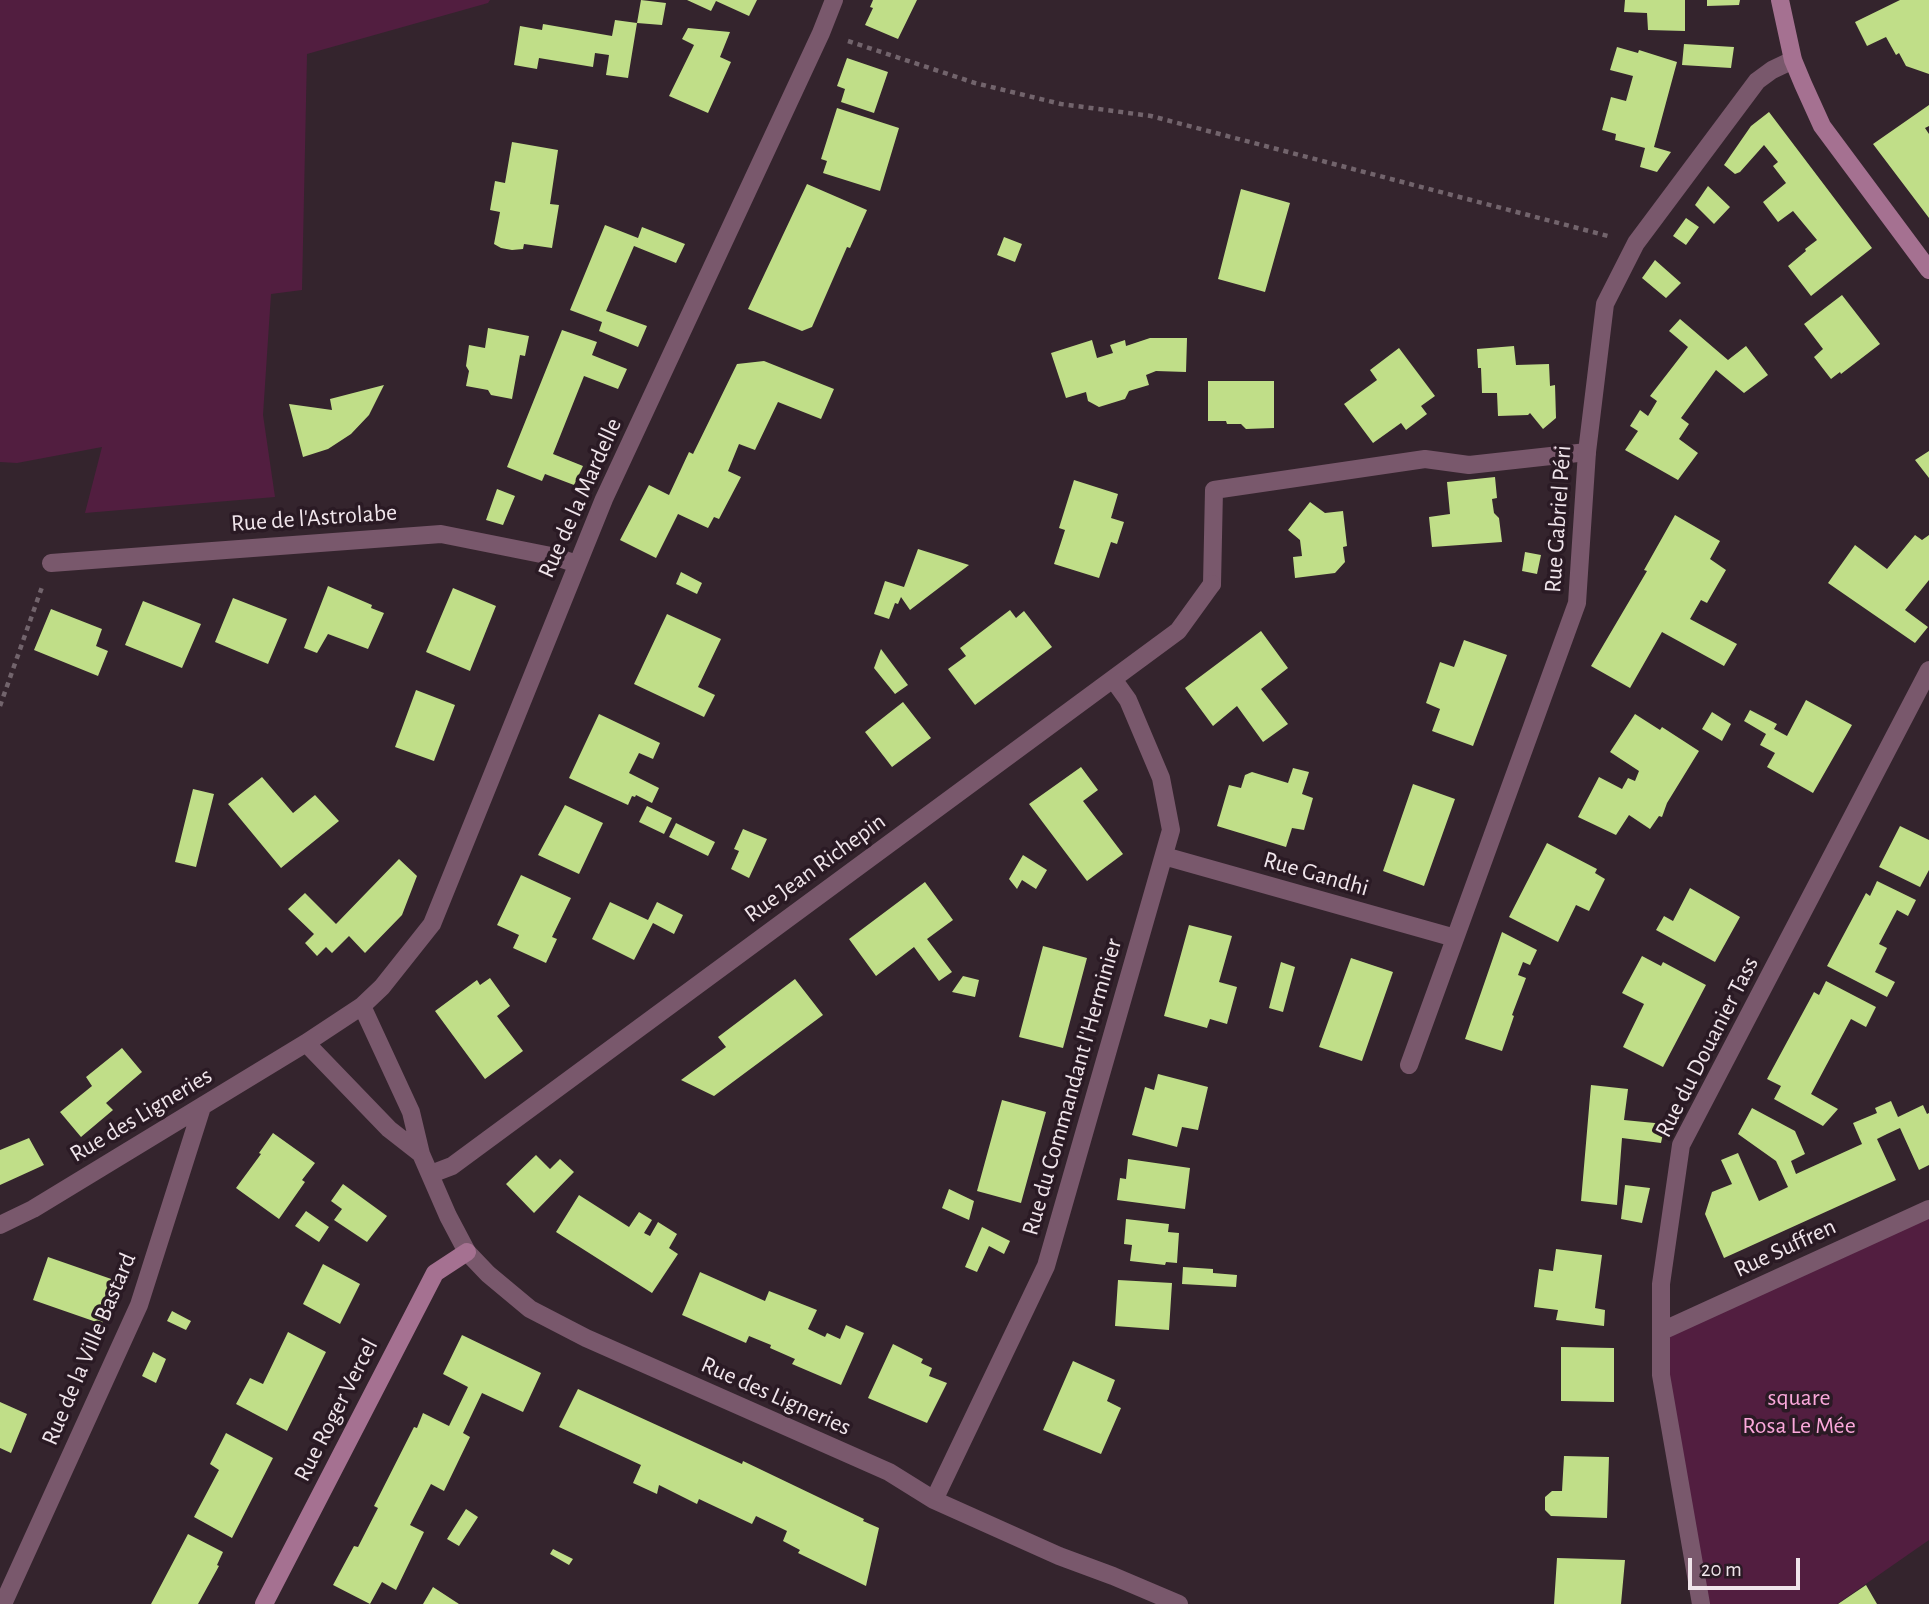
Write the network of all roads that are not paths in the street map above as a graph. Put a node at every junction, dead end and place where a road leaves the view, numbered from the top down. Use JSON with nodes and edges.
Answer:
{"nodes":[{"id":1,"x":834,"y":0,"type":"edge"},
{"id":2,"x":1780,"y":0,"type":"edge"},
{"id":3,"x":1793,"y":60,"type":"junction"},
{"id":4,"x":1929,"y":270,"type":"edge"},
{"id":5,"x":1587,"y":452,"type":"junction"},
{"id":6,"x":51,"y":563,"type":"road end"},
{"id":7,"x":577,"y":564,"type":"junction"},
{"id":8,"x":1929,"y":670,"type":"edge"},
{"id":9,"x":1113,"y":679,"type":"junction"},
{"id":10,"x":1164,"y":856,"type":"junction"},
{"id":11,"x":1455,"y":938,"type":"junction"},
{"id":12,"x":362,"y":1006,"type":"junction"},
{"id":13,"x":306,"y":1044,"type":"junction"},
{"id":14,"x":1409,"y":1065,"type":"dead end"},
{"id":15,"x":202,"y":1107,"type":"junction"},
{"id":16,"x":421,"y":1154,"type":"junction"},
{"id":17,"x":431,"y":1174,"type":"junction"},
{"id":18,"x":1929,"y":1209,"type":"edge"},
{"id":19,"x":0,"y":1225,"type":"edge"},
{"id":20,"x":467,"y":1252,"type":"junction"},
{"id":21,"x":1662,"y":1331,"type":"junction"},
{"id":22,"x":934,"y":1500,"type":"junction"},
{"id":23,"x":3,"y":1604,"type":"edge"},
{"id":24,"x":264,"y":1604,"type":"edge"},
{"id":25,"x":1179,"y":1604,"type":"edge"},
{"id":26,"x":1701,"y":1604,"type":"edge"}],
"edges":[{"from":1,"to":7,"type":"street","name":"Rue de la Mardelle"},
{"from":2,"to":3,"type":"street"},
{"from":3,"to":4,"type":"street"},
{"from":3,"to":5,"type":"street","name":"Rue Gabriel Péri"},
{"from":5,"to":9,"type":"street","name":"Rue Jean Richepin"},
{"from":5,"to":11,"type":"street","name":"Rue Gabriel Péri"},
{"from":6,"to":7,"type":"street","name":"Rue de l'Astrolabe"},
{"from":7,"to":12,"type":"street","name":"Rue de la Mardelle"},
{"from":8,"to":21,"type":"street","name":"Rue du Douanier Tass"},
{"from":9,"to":10,"type":"street","name":"Rue du Commandant l'Herminier"},
{"from":9,"to":17,"type":"street","name":"Rue Jean Richepin"},
{"from":10,"to":11,"type":"street","name":"Rue Gandhi"},
{"from":10,"to":22,"type":"street","name":"Rue du Commandant l'Herminier"},
{"from":11,"to":14,"type":"street","name":"Rue Gabriel Péri"},
{"from":12,"to":13,"type":"street","name":"Rue des Ligneries"},
{"from":12,"to":16,"type":"street","name":"Rue des Ligneries"},
{"from":13,"to":15,"type":"street","name":"Rue des Ligneries"},
{"from":13,"to":16,"type":"street","name":"Rue des Ligneries"},
{"from":15,"to":19,"type":"street","name":"Rue des Ligneries"},
{"from":15,"to":23,"type":"street","name":"Rue de la Ville Bastard"},
{"from":16,"to":17,"type":"street","name":"Rue des Ligneries"},
{"from":17,"to":20,"type":"street","name":"Rue des Ligneries"},
{"from":18,"to":21,"type":"street","name":"Rue Suffren"},
{"from":20,"to":22,"type":"street","name":"Rue des Ligneries"},
{"from":20,"to":24,"type":"street","name":"Rue Roger Vercel"},
{"from":21,"to":26,"type":"street","name":"Rue du Douanier Tass"},
{"from":22,"to":25,"type":"street","name":"Rue des Ligneries"}]}
